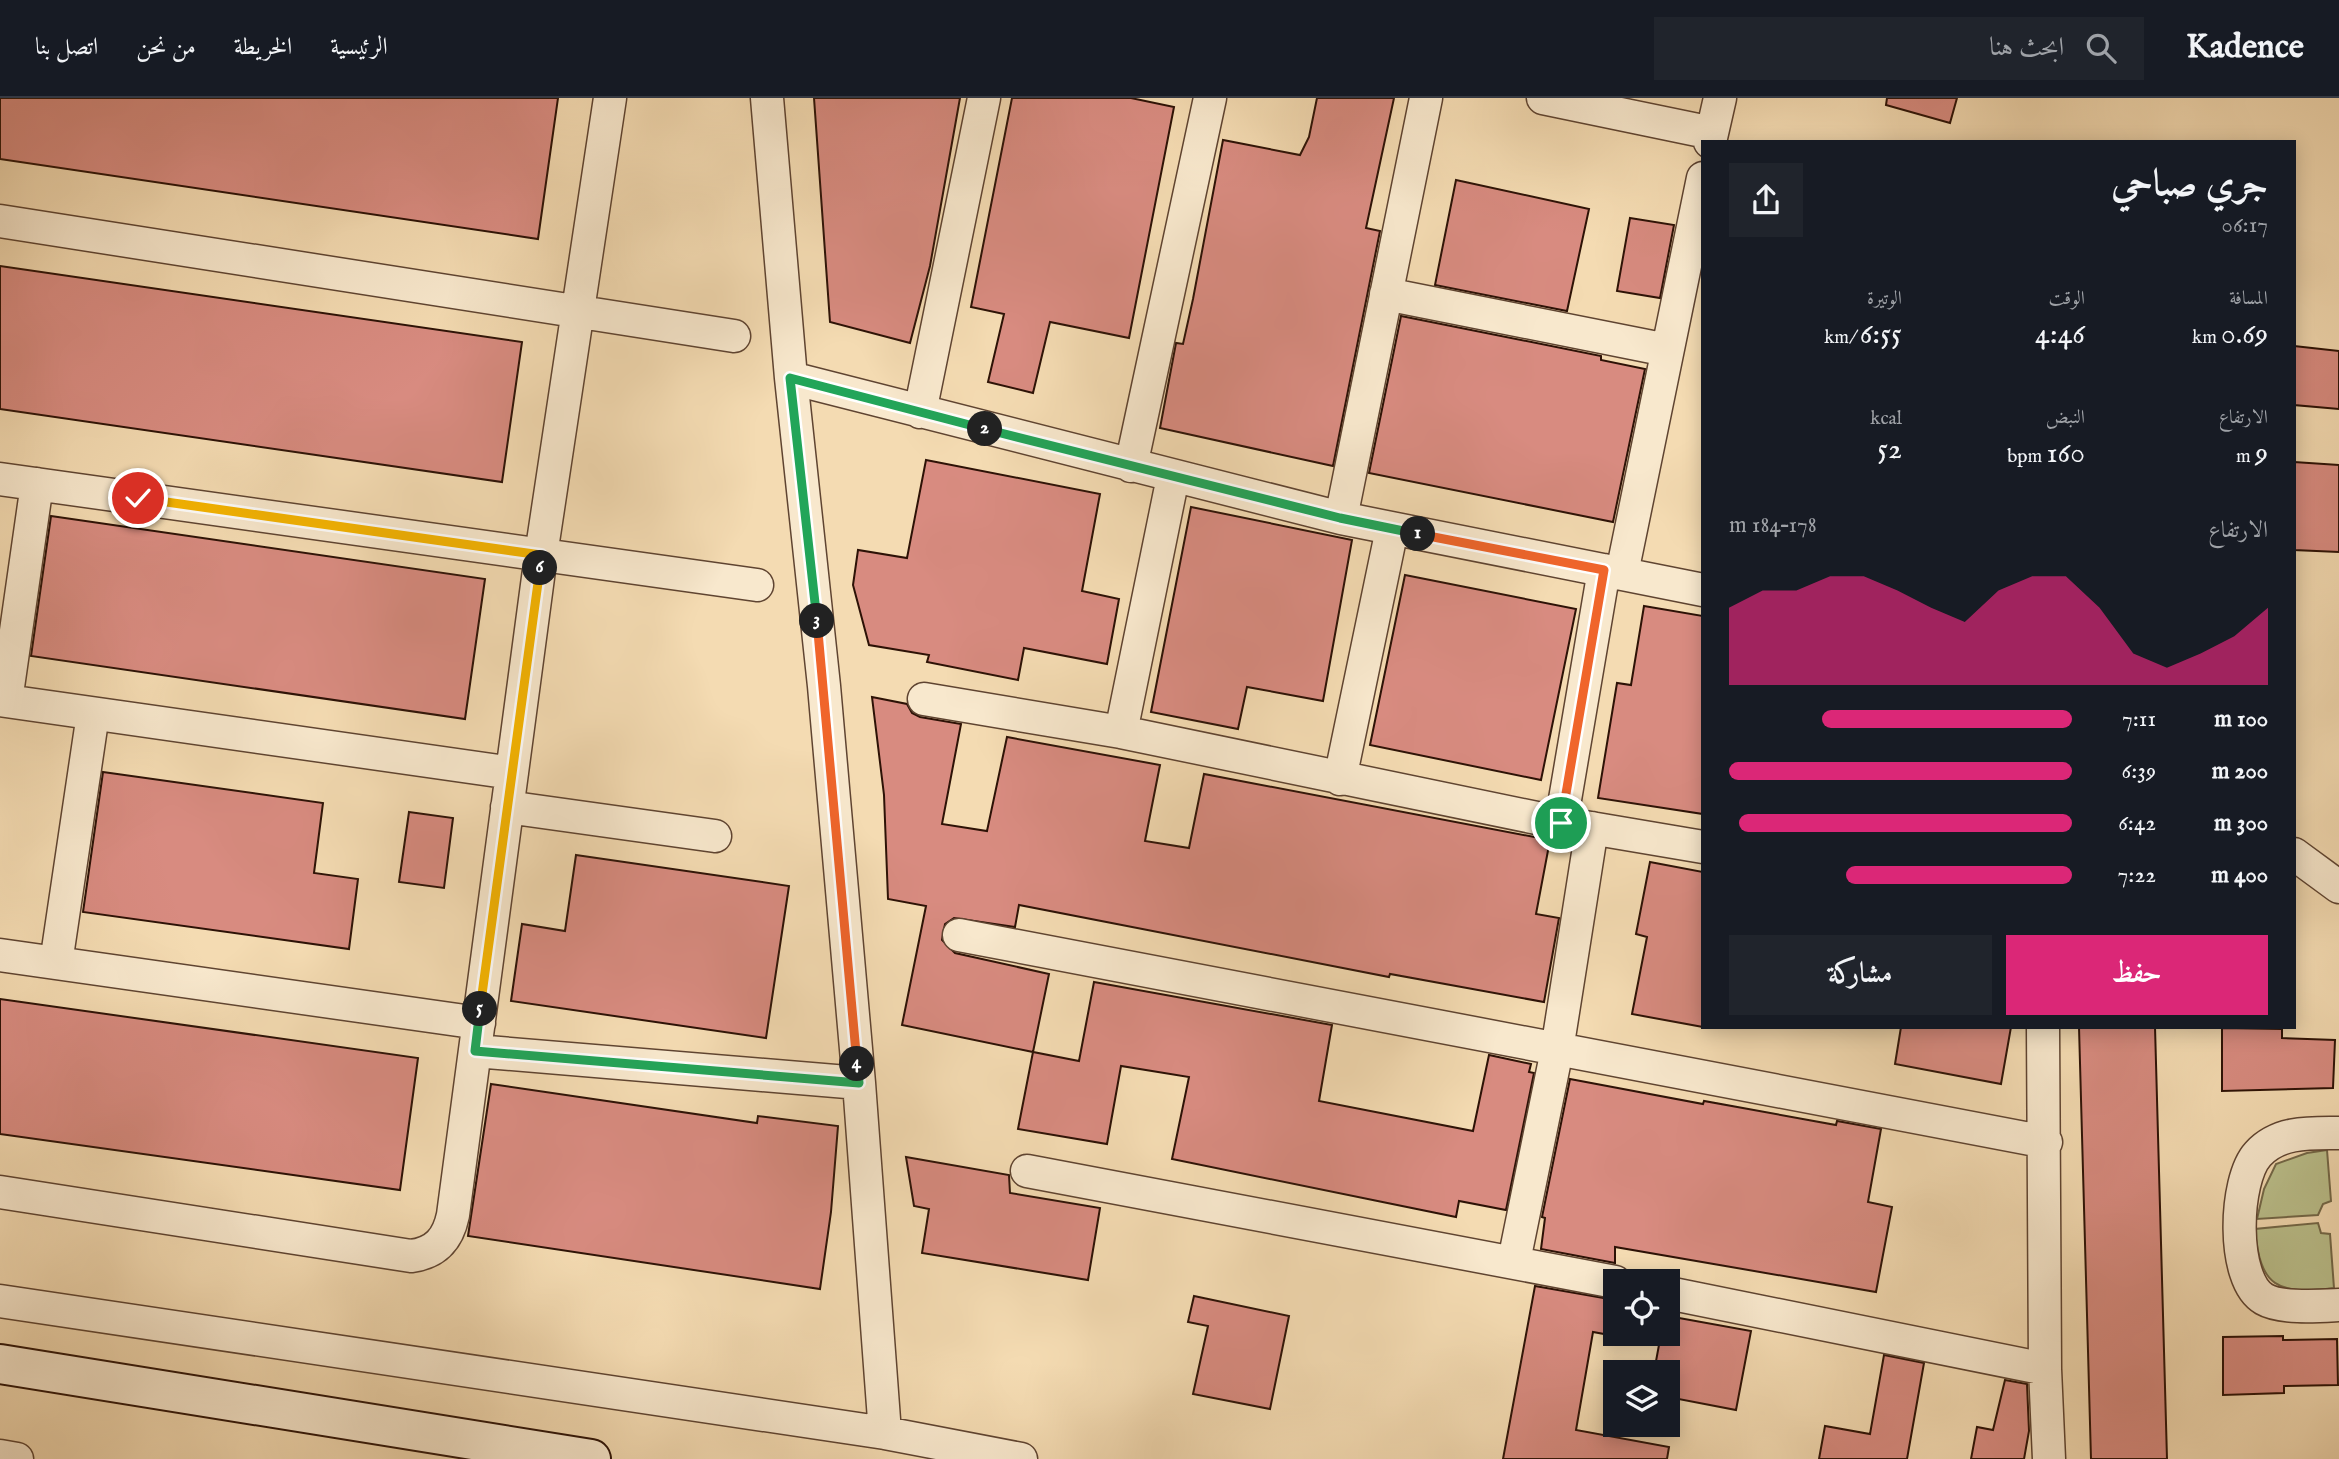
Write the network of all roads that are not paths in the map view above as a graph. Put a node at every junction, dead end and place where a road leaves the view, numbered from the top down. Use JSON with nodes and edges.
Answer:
{"nodes":[{"id":1,"x":610,"y":98,"type":"edge"},
{"id":2,"x":767,"y":98,"type":"edge"},
{"id":3,"x":985,"y":98,"type":"edge"},
{"id":4,"x":1210,"y":98,"type":"edge"},
{"id":5,"x":1426,"y":98,"type":"edge"},
{"id":6,"x":1543,"y":98,"type":"edge"},
{"id":7,"x":1720,"y":98,"type":"edge"},
{"id":8,"x":1711,"y":137,"type":"edge"},
{"id":9,"x":1701,"y":188,"type":"edge"},
{"id":10,"x":0,"y":221,"type":"edge"},
{"id":11,"x":1386,"y":294,"type":"junction"},
{"id":12,"x":578,"y":311,"type":"junction"},
{"id":13,"x":734,"y":336,"type":"dead end"},
{"id":14,"x":1667,"y":350,"type":"junction"},
{"id":15,"x":790,"y":378,"type":"junction"},
{"id":16,"x":920,"y":412,"type":"junction"},
{"id":17,"x":1131,"y":466,"type":"junction"},
{"id":18,"x":1173,"y":477,"type":"junction"},
{"id":19,"x":0,"y":479,"type":"edge"},
{"id":20,"x":37,"y":484,"type":"junction"},
{"id":21,"x":1340,"y":518,"type":"junction"},
{"id":22,"x":1392,"y":529,"type":"junction"},
{"id":23,"x":541,"y":555,"type":"junction"},
{"id":24,"x":1613,"y":572,"type":"junction"},
{"id":25,"x":757,"y":585,"type":"dead end"},
{"id":26,"x":1701,"y":590,"type":"edge"},
{"id":27,"x":924,"y":699,"type":"dead end"},
{"id":28,"x":3,"y":700,"type":"edge"},
{"id":29,"x":93,"y":714,"type":"junction"},
{"id":30,"x":1121,"y":732,"type":"junction"},
{"id":31,"x":512,"y":774,"type":"junction"},
{"id":32,"x":1340,"y":779,"type":"junction"},
{"id":33,"x":508,"y":807,"type":"junction"},
{"id":34,"x":1561,"y":823,"type":"junction"},
{"id":35,"x":1592,"y":828,"type":"junction"},
{"id":36,"x":715,"y":836,"type":"dead end"},
{"id":37,"x":1701,"y":847,"type":"edge"},
{"id":38,"x":2296,"y":855,"type":"edge"},
{"id":39,"x":2339,"y":887,"type":"edge"},
{"id":40,"x":959,"y":935,"type":"dead end"},
{"id":41,"x":0,"y":955,"type":"edge"},
{"id":42,"x":56,"y":963,"type":"junction"},
{"id":43,"x":2043,"y":1029,"type":"edge"},
{"id":44,"x":477,"y":1037,"type":"junction"},
{"id":45,"x":1557,"y":1050,"type":"junction"},
{"id":46,"x":859,"y":1083,"type":"junction"},
{"id":47,"x":2339,"y":1133,"type":"edge"},
{"id":48,"x":2046,"y":1142,"type":"junction"},
{"id":49,"x":1027,"y":1171,"type":"dead end"},
{"id":50,"x":0,"y":1192,"type":"edge"},
{"id":51,"x":1514,"y":1261,"type":"junction"},
{"id":52,"x":1603,"y":1280,"type":"edge"},
{"id":53,"x":1680,"y":1295,"type":"edge"},
{"id":54,"x":0,"y":1301,"type":"edge"},
{"id":55,"x":2339,"y":1305,"type":"edge"},
{"id":56,"x":0,"y":1364,"type":"edge"},
{"id":57,"x":2045,"y":1369,"type":"junction"},
{"id":58,"x":885,"y":1433,"type":"junction"},
{"id":59,"x":0,"y":1456,"type":"edge"},
{"id":60,"x":17,"y":1459,"type":"edge"},
{"id":61,"x":591,"y":1459,"type":"edge"},
{"id":62,"x":1021,"y":1459,"type":"edge"},
{"id":63,"x":2049,"y":1459,"type":"edge"}],
"edges":[{"from":1,"to":12,"type":"street"},
{"from":2,"to":15,"type":"street"},
{"from":3,"to":16,"type":"street"},
{"from":4,"to":17,"type":"street"},
{"from":5,"to":11,"type":"street"},
{"from":6,"to":8,"type":"street"},
{"from":7,"to":8,"type":"street"},
{"from":9,"to":14,"type":"street"},
{"from":10,"to":12,"type":"street"},
{"from":11,"to":14,"type":"street"},
{"from":11,"to":21,"type":"street"},
{"from":12,"to":13,"type":"street"},
{"from":12,"to":23,"type":"street"},
{"from":14,"to":24,"type":"street"},
{"from":15,"to":16,"type":"street"},
{"from":15,"to":46,"type":"street"},
{"from":16,"to":17,"type":"street"},
{"from":17,"to":18,"type":"street"},
{"from":18,"to":21,"type":"street"},
{"from":18,"to":30,"type":"street"},
{"from":19,"to":20,"type":"street"},
{"from":20,"to":23,"type":"street"},
{"from":20,"to":28,"type":"street"},
{"from":21,"to":22,"type":"street"},
{"from":22,"to":24,"type":"street"},
{"from":22,"to":32,"type":"street"},
{"from":23,"to":25,"type":"street"},
{"from":23,"to":31,"type":"street"},
{"from":24,"to":26,"type":"street"},
{"from":24,"to":34,"type":"street"},
{"from":27,"to":30,"type":"street"},
{"from":28,"to":29,"type":"street"},
{"from":29,"to":31,"type":"street"},
{"from":29,"to":42,"type":"street"},
{"from":30,"to":32,"type":"street"},
{"from":31,"to":33,"type":"street"},
{"from":32,"to":34,"type":"street"},
{"from":33,"to":36,"type":"street"},
{"from":33,"to":44,"type":"street"},
{"from":34,"to":35,"type":"street"},
{"from":35,"to":37,"type":"street"},
{"from":35,"to":45,"type":"street"},
{"from":38,"to":39,"type":"street"},
{"from":40,"to":45,"type":"street"},
{"from":41,"to":42,"type":"street"},
{"from":42,"to":44,"type":"street"},
{"from":43,"to":48,"type":"street"},
{"from":44,"to":46,"type":"street"},
{"from":44,"to":50,"type":"street"},
{"from":45,"to":48,"type":"street"},
{"from":45,"to":51,"type":"street"},
{"from":46,"to":58,"type":"street"},
{"from":47,"to":55,"type":"street"},
{"from":48,"to":57,"type":"street"},
{"from":49,"to":51,"type":"street"},
{"from":51,"to":52,"type":"street"},
{"from":53,"to":57,"type":"street"},
{"from":54,"to":58,"type":"street"},
{"from":56,"to":61,"type":"street"},
{"from":57,"to":63,"type":"street"},
{"from":58,"to":62,"type":"street"},
{"from":59,"to":60,"type":"street"}]}
